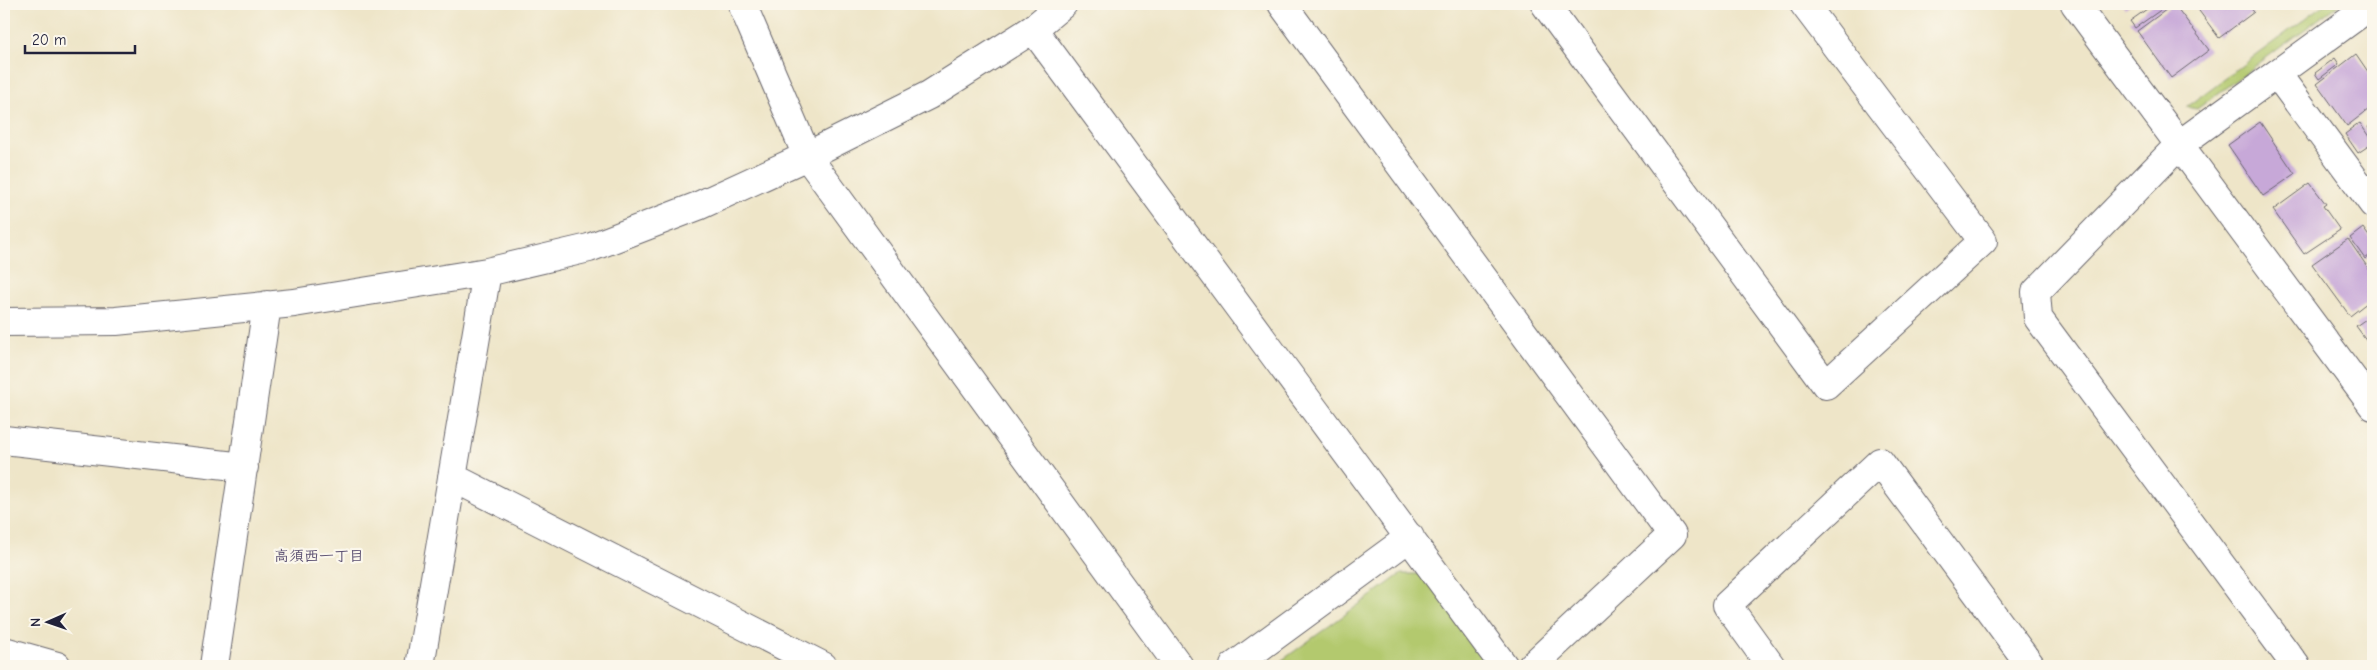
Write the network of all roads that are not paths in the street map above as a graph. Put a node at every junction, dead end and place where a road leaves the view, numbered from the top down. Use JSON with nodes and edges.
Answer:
{"nodes":[{"id":1,"x":742,"y":4,"type":"edge"},
{"id":2,"x":1063,"y":4,"type":"edge"},
{"id":3,"x":1282,"y":4,"type":"edge"},
{"id":4,"x":1545,"y":4,"type":"edge"},
{"id":5,"x":1804,"y":4,"type":"edge"},
{"id":6,"x":2075,"y":4,"type":"edge"},
{"id":7,"x":2373,"y":4,"type":"edge"},
{"id":8,"x":1033,"y":29,"type":"junction"},
{"id":9,"x":2276,"y":74,"type":"junction"},
{"id":10,"x":2180,"y":144,"type":"junction"},
{"id":11,"x":807,"y":156,"type":"junction"},
{"id":12,"x":2373,"y":204,"type":"edge"},
{"id":13,"x":487,"y":272,"type":"junction"},
{"id":14,"x":267,"y":305,"type":"junction"},
{"id":15,"x":4,"y":322,"type":"edge"},
{"id":16,"x":2373,"y":406,"type":"edge"},
{"id":17,"x":4,"y":440,"type":"edge"},
{"id":18,"x":244,"y":467,"type":"junction"},
{"id":19,"x":452,"y":477,"type":"junction"},
{"id":20,"x":1410,"y":537,"type":"junction"},
{"id":21,"x":4,"y":651,"type":"edge"},
{"id":22,"x":57,"y":666,"type":"edge"},
{"id":23,"x":214,"y":666,"type":"edge"},
{"id":24,"x":420,"y":666,"type":"edge"},
{"id":25,"x":823,"y":666,"type":"edge"},
{"id":26,"x":1179,"y":666,"type":"edge"},
{"id":27,"x":1234,"y":666,"type":"edge"},
{"id":28,"x":1504,"y":666,"type":"edge"},
{"id":29,"x":1532,"y":666,"type":"edge"},
{"id":30,"x":1771,"y":666,"type":"edge"},
{"id":31,"x":2031,"y":666,"type":"edge"},
{"id":32,"x":2296,"y":666,"type":"edge"}],
"edges":[{"from":1,"to":11,"type":"street"},
{"from":2,"to":8,"type":"street"},
{"from":3,"to":29,"type":"street"},
{"from":4,"to":5,"type":"street"},
{"from":6,"to":10,"type":"street"},
{"from":7,"to":9,"type":"street"},
{"from":8,"to":11,"type":"street"},
{"from":8,"to":20,"type":"street"},
{"from":9,"to":10,"type":"street"},
{"from":9,"to":12,"type":"street"},
{"from":10,"to":16,"type":"street"},
{"from":10,"to":32,"type":"street"},
{"from":11,"to":13,"type":"street"},
{"from":11,"to":26,"type":"street"},
{"from":13,"to":14,"type":"street"},
{"from":13,"to":19,"type":"street"},
{"from":14,"to":15,"type":"street"},
{"from":14,"to":18,"type":"street"},
{"from":17,"to":18,"type":"street"},
{"from":18,"to":23,"type":"street"},
{"from":19,"to":24,"type":"street"},
{"from":19,"to":25,"type":"street"},
{"from":20,"to":27,"type":"street"},
{"from":20,"to":28,"type":"street"},
{"from":21,"to":22,"type":"street"},
{"from":30,"to":31,"type":"street"}]}
